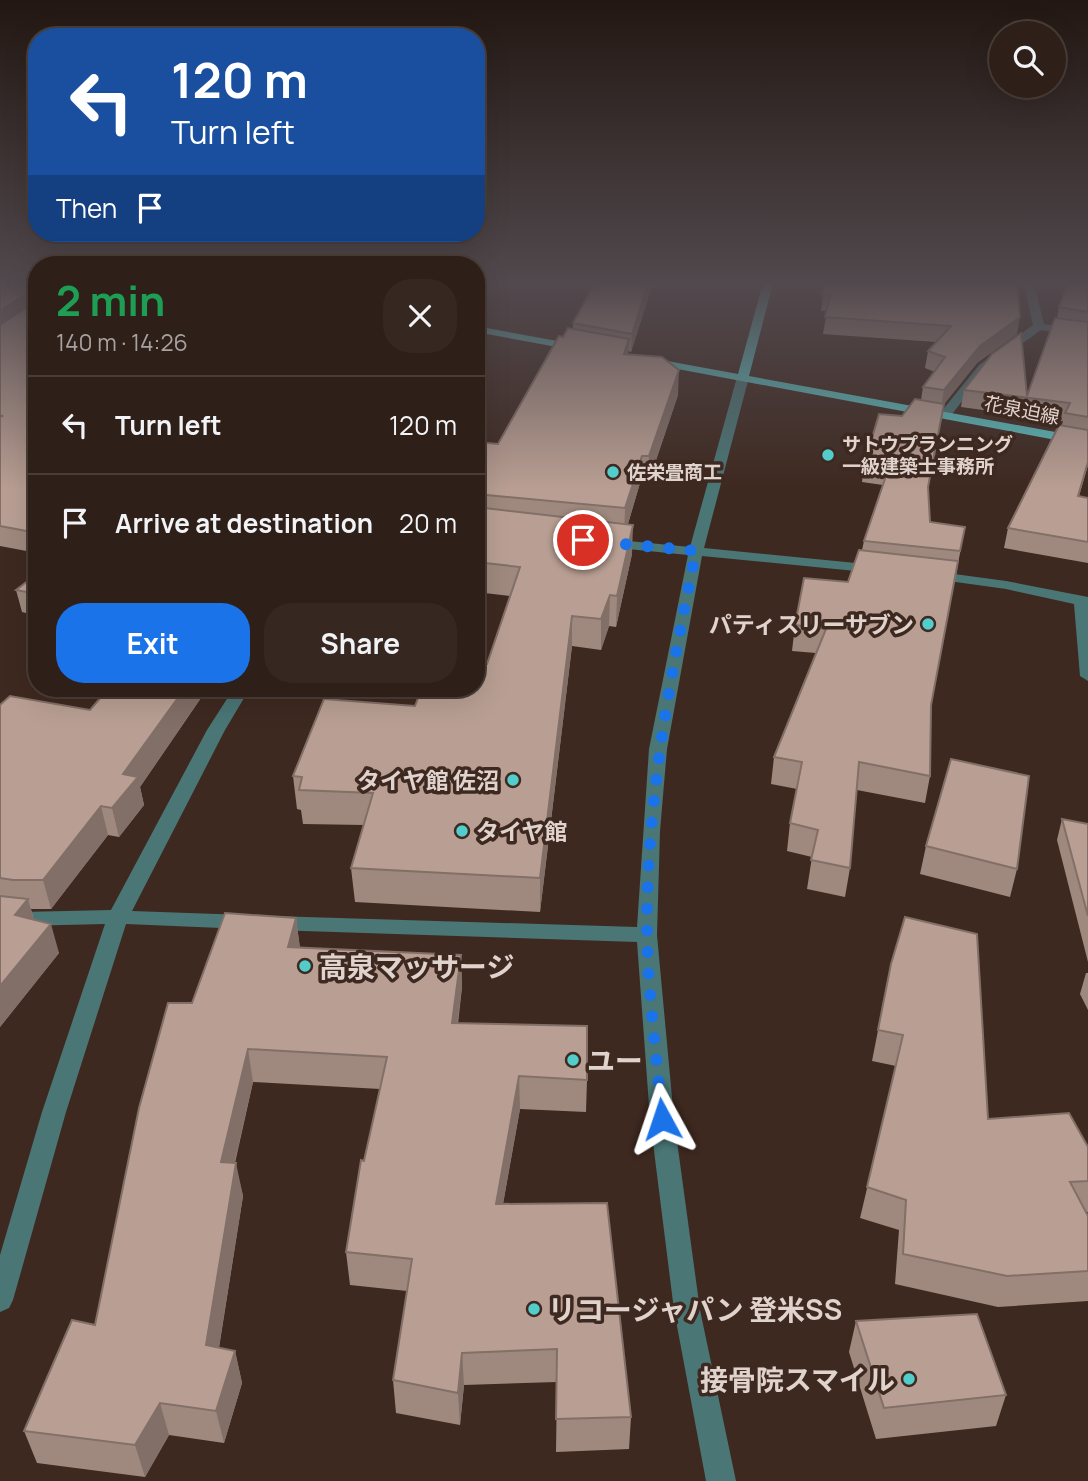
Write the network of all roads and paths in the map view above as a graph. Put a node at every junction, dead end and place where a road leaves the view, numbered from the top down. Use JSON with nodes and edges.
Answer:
{"nodes":[{"id":1,"x":750,"y":352,"type":"edge"},
{"id":2,"x":1003,"y":352,"type":"edge"},
{"id":3,"x":644,"y":359,"type":"edge"},
{"id":4,"x":743,"y":377,"type":"junction"},
{"id":5,"x":945,"y":415,"type":"junction"},
{"id":6,"x":1088,"y":442,"type":"edge"},
{"id":7,"x":596,"y":541,"type":"edge"},
{"id":8,"x":696,"y":551,"type":"junction"},
{"id":9,"x":886,"y":570,"type":"edge"},
{"id":10,"x":914,"y":573,"type":"edge"},
{"id":11,"x":1084,"y":601,"type":"edge"},
{"id":12,"x":1088,"y":676,"type":"edge"},
{"id":13,"x":236,"y":697,"type":"edge"},
{"id":14,"x":0,"y":915,"type":"edge"},
{"id":15,"x":118,"y":917,"type":"junction"},
{"id":16,"x":647,"y":935,"type":"junction"},
{"id":17,"x":0,"y":1300,"type":"edge"},
{"id":18,"x":721,"y":1481,"type":"edge"}],
"edges":[{"from":1,"to":4,"type":"main road"},
{"from":2,"to":5,"type":"street"},
{"from":3,"to":4,"type":"main road","name":"花泉迫線"},
{"from":4,"to":5,"type":"main road","name":"花泉迫線"},
{"from":4,"to":8,"type":"street"},
{"from":5,"to":6,"type":"main road","name":"花泉迫線"},
{"from":7,"to":8,"type":"street"},
{"from":8,"to":9,"type":"street"},
{"from":8,"to":16,"type":"street"},
{"from":10,"to":11,"type":"street"},
{"from":11,"to":12,"type":"street"},
{"from":13,"to":15,"type":"street"},
{"from":14,"to":15,"type":"street"},
{"from":15,"to":16,"type":"street"},
{"from":15,"to":17,"type":"street"},
{"from":16,"to":18,"type":"street"}]}
